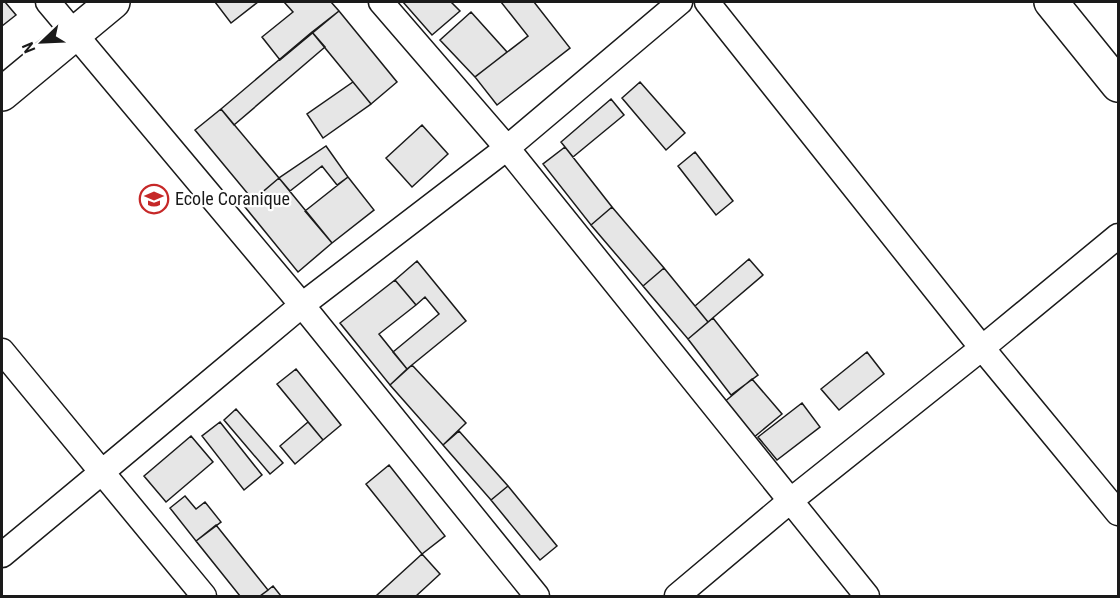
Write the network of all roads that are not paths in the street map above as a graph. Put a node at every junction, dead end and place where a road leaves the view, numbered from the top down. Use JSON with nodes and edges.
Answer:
{"nodes":[{"id":1,"x":48,"y":2,"type":"edge"},
{"id":2,"x":113,"y":2,"type":"edge"},
{"id":3,"x":381,"y":2,"type":"edge"},
{"id":4,"x":680,"y":2,"type":"edge"},
{"id":5,"x":707,"y":2,"type":"edge"},
{"id":6,"x":1051,"y":2,"type":"edge"},
{"id":7,"x":75,"y":33,"type":"junction"},
{"id":8,"x":1119,"y":86,"type":"edge"},
{"id":9,"x":2,"y":94,"type":"edge"},
{"id":10,"x":507,"y":148,"type":"junction"},
{"id":11,"x":1119,"y":236,"type":"edge"},
{"id":12,"x":302,"y":304,"type":"junction"},
{"id":13,"x":982,"y":348,"type":"junction"},
{"id":14,"x":2,"y":351,"type":"edge"},
{"id":15,"x":102,"y":472,"type":"junction"},
{"id":16,"x":790,"y":501,"type":"junction"},
{"id":17,"x":1119,"y":513,"type":"edge"},
{"id":18,"x":2,"y":555,"type":"edge"},
{"id":19,"x":204,"y":597,"type":"edge"},
{"id":20,"x":537,"y":597,"type":"edge"},
{"id":21,"x":677,"y":597,"type":"edge"},
{"id":22,"x":867,"y":597,"type":"edge"}],
"edges":[{"from":1,"to":7,"type":"street"},
{"from":2,"to":7,"type":"main road"},
{"from":3,"to":10,"type":"street"},
{"from":4,"to":10,"type":"street"},
{"from":5,"to":13,"type":"street"},
{"from":6,"to":8,"type":"main road"},
{"from":7,"to":9,"type":"main road"},
{"from":7,"to":12,"type":"street"},
{"from":10,"to":12,"type":"street"},
{"from":10,"to":16,"type":"street"},
{"from":11,"to":13,"type":"street"},
{"from":12,"to":15,"type":"street"},
{"from":12,"to":20,"type":"street"},
{"from":13,"to":16,"type":"street"},
{"from":13,"to":17,"type":"street"},
{"from":14,"to":15,"type":"street"},
{"from":15,"to":18,"type":"street"},
{"from":15,"to":19,"type":"street"},
{"from":16,"to":21,"type":"street"},
{"from":16,"to":22,"type":"street"}]}
